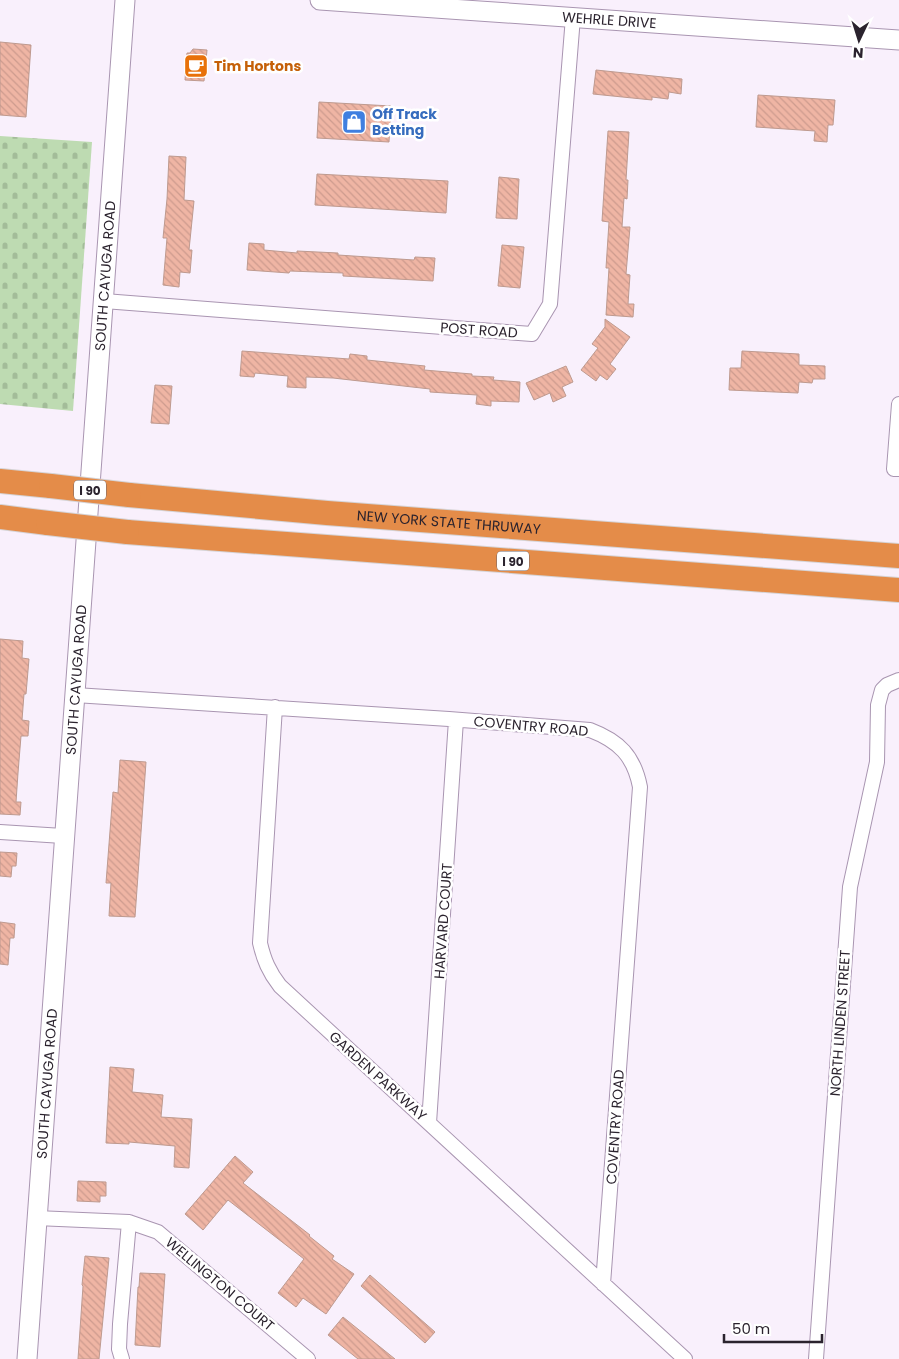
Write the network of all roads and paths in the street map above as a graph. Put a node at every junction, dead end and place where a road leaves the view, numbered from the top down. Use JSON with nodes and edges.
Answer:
{"nodes":[{"id":1,"x":125,"y":0,"type":"edge"},
{"id":2,"x":320,"y":0,"type":"edge"},
{"id":3,"x":573,"y":17,"type":"junction"},
{"id":4,"x":899,"y":40,"type":"edge"},
{"id":5,"x":104,"y":301,"type":"junction"},
{"id":6,"x":899,"y":404,"type":"edge"},
{"id":7,"x":899,"y":469,"type":"edge"},
{"id":8,"x":0,"y":480,"type":"edge"},
{"id":9,"x":0,"y":517,"type":"edge"},
{"id":10,"x":899,"y":556,"type":"edge"},
{"id":11,"x":899,"y":590,"type":"edge"},
{"id":12,"x":899,"y":680,"type":"edge"},
{"id":13,"x":75,"y":695,"type":"junction"},
{"id":14,"x":275,"y":707,"type":"junction"},
{"id":15,"x":456,"y":720,"type":"junction"},
{"id":16,"x":0,"y":832,"type":"edge"},
{"id":17,"x":64,"y":836,"type":"junction"},
{"id":18,"x":429,"y":1123,"type":"junction"},
{"id":19,"x":36,"y":1218,"type":"junction"},
{"id":20,"x":129,"y":1222,"type":"junction"},
{"id":21,"x":603,"y":1284,"type":"junction"},
{"id":22,"x":27,"y":1359,"type":"edge"},
{"id":23,"x":122,"y":1359,"type":"edge"},
{"id":24,"x":308,"y":1359,"type":"edge"},
{"id":25,"x":685,"y":1359,"type":"edge"},
{"id":26,"x":816,"y":1359,"type":"edge"}],
"edges":[{"from":1,"to":5,"type":"street","name":"SOUTH CAYUGA ROAD"},
{"from":2,"to":3,"type":"street","name":"WEHRLE DRIVE"},
{"from":3,"to":4,"type":"street","name":"WEHRLE DRIVE"},
{"from":3,"to":5,"type":"street","name":"POST ROAD"},
{"from":5,"to":13,"type":"street","name":"SOUTH CAYUGA ROAD"},
{"from":6,"to":7,"type":"street"},
{"from":8,"to":10,"type":"highway","name":"NEW YORK STATE THRUWAY","number":"I 90","bridge":true},
{"from":9,"to":11,"type":"highway","number":"I 90","bridge":true},
{"from":12,"to":26,"type":"street","name":"NORTH LINDEN STREET"},
{"from":13,"to":14,"type":"street","name":"COVENTRY ROAD"},
{"from":13,"to":17,"type":"street","name":"SOUTH CAYUGA ROAD"},
{"from":14,"to":15,"type":"street","name":"COVENTRY ROAD"},
{"from":14,"to":18,"type":"street","name":"GARDEN PARKWAY"},
{"from":15,"to":18,"type":"street","name":"HARVARD COURT"},
{"from":15,"to":21,"type":"street","name":"COVENTRY ROAD"},
{"from":16,"to":17,"type":"street"},
{"from":17,"to":19,"type":"street","name":"SOUTH CAYUGA ROAD"},
{"from":18,"to":21,"type":"street","name":"GARDEN PARKWAY"},
{"from":19,"to":20,"type":"street","name":"WELLINGTON COURT"},
{"from":19,"to":22,"type":"street","name":"SOUTH CAYUGA ROAD"},
{"from":20,"to":23,"type":"street"},
{"from":20,"to":24,"type":"street","name":"WELLINGTON COURT"},
{"from":21,"to":25,"type":"street","name":"GARDEN PARKWAY"}]}
